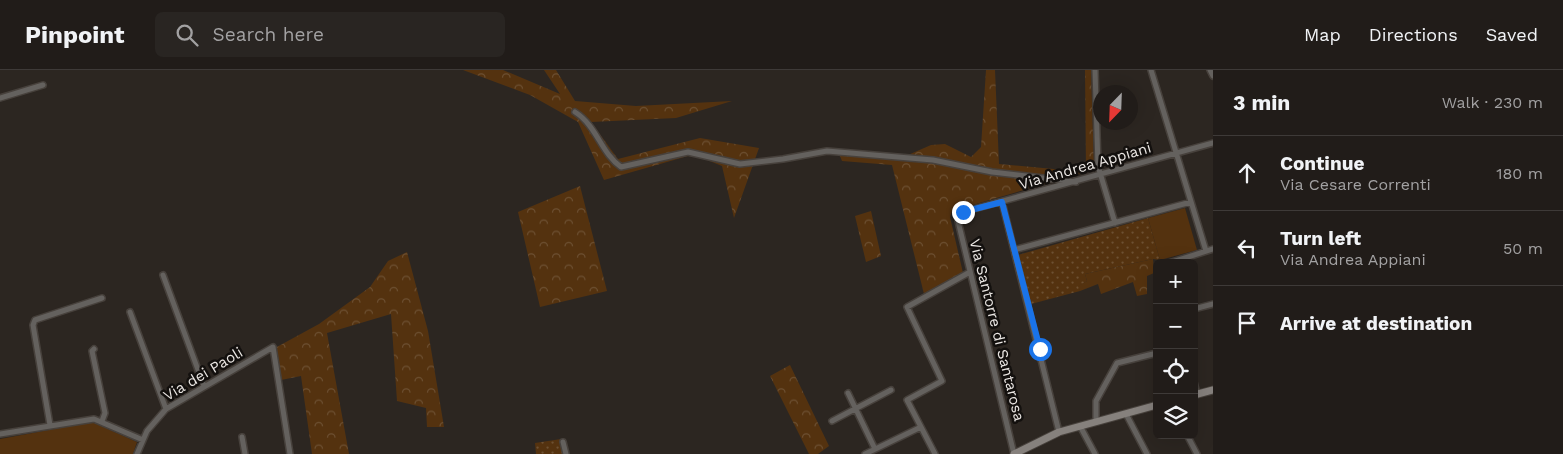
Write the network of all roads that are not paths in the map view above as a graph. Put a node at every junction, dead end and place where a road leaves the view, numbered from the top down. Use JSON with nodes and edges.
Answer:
{"nodes":[{"id":1,"x":1095,"y":70,"type":"edge"},
{"id":2,"x":1151,"y":70,"type":"edge"},
{"id":3,"x":1210,"y":70,"type":"edge"},
{"id":4,"x":1213,"y":76,"type":"edge"},
{"id":5,"x":44,"y":85,"type":"dead end"},
{"id":6,"x":0,"y":98,"type":"edge"},
{"id":7,"x":575,"y":112,"type":"dead end"},
{"id":8,"x":1213,"y":142,"type":"edge"},
{"id":9,"x":1177,"y":153,"type":"junction"},
{"id":10,"x":1101,"y":174,"type":"junction"},
{"id":11,"x":1076,"y":182,"type":"junction"},
{"id":12,"x":1002,"y":202,"type":"junction"},
{"id":13,"x":1192,"y":202,"type":"junction"},
{"id":14,"x":963,"y":212,"type":"joint"},
{"id":15,"x":1116,"y":223,"type":"junction"},
{"id":16,"x":1213,"y":249,"type":"edge"},
{"id":17,"x":1014,"y":250,"type":"junction"},
{"id":18,"x":1206,"y":251,"type":"junction"},
{"id":19,"x":1181,"y":259,"type":"edge"},
{"id":20,"x":970,"y":272,"type":"junction"},
{"id":21,"x":163,"y":275,"type":"dead end"},
{"id":22,"x":102,"y":298,"type":"dead end"},
{"id":23,"x":1213,"y":304,"type":"edge"},
{"id":24,"x":1198,"y":308,"type":"edge"},
{"id":25,"x":130,"y":312,"type":"dead end"},
{"id":26,"x":94,"y":349,"type":"dead end"},
{"id":27,"x":1153,"y":354,"type":"edge"},
{"id":28,"x":204,"y":386,"type":"junction"},
{"id":29,"x":891,"y":390,"type":"dead end"},
{"id":30,"x":1213,"y":390,"type":"edge"},
{"id":31,"x":848,"y":393,"type":"dead end"},
{"id":32,"x":1198,"y":394,"type":"edge"},
{"id":33,"x":1153,"y":406,"type":"edge"},
{"id":34,"x":166,"y":409,"type":"junction"},
{"id":35,"x":856,"y":409,"type":"junction"},
{"id":36,"x":1126,"y":414,"type":"junction"},
{"id":37,"x":102,"y":421,"type":"junction"},
{"id":38,"x":832,"y":421,"type":"dead end"},
{"id":39,"x":1096,"y":422,"type":"junction"},
{"id":40,"x":50,"y":425,"type":"junction"},
{"id":41,"x":1080,"y":426,"type":"junction"},
{"id":42,"x":921,"y":427,"type":"junction"},
{"id":43,"x":1059,"y":432,"type":"junction"},
{"id":44,"x":0,"y":434,"type":"edge"},
{"id":45,"x":242,"y":437,"type":"dead end"},
{"id":46,"x":1189,"y":439,"type":"edge"},
{"id":47,"x":142,"y":440,"type":"junction"},
{"id":48,"x":563,"y":442,"type":"dead end"},
{"id":49,"x":875,"y":449,"type":"junction"},
{"id":50,"x":137,"y":454,"type":"edge"},
{"id":51,"x":245,"y":454,"type":"edge"},
{"id":52,"x":290,"y":454,"type":"edge"},
{"id":53,"x":566,"y":454,"type":"edge"},
{"id":54,"x":865,"y":454,"type":"edge"},
{"id":55,"x":935,"y":454,"type":"edge"},
{"id":56,"x":1014,"y":454,"type":"edge"},
{"id":57,"x":1095,"y":454,"type":"edge"},
{"id":58,"x":1146,"y":454,"type":"edge"},
{"id":59,"x":1197,"y":454,"type":"edge"}],
"edges":[{"from":1,"to":10,"type":"street"},
{"from":2,"to":9,"type":"street"},
{"from":3,"to":4,"type":"street"},
{"from":5,"to":6,"type":"street"},
{"from":7,"to":11,"type":"street"},
{"from":8,"to":9,"type":"street","name":"Via Andrea Appiani"},
{"from":9,"to":10,"type":"street","name":"Via Andrea Appiani"},
{"from":9,"to":13,"type":"street"},
{"from":10,"to":11,"type":"street","name":"Via Andrea Appiani"},
{"from":10,"to":15,"type":"street"},
{"from":11,"to":12,"type":"street","name":"Via Andrea Appiani"},
{"from":12,"to":14,"type":"street","name":"Via Andrea Appiani"},
{"from":12,"to":17,"type":"street"},
{"from":13,"to":15,"type":"street"},
{"from":13,"to":18,"type":"street"},
{"from":14,"to":20,"type":"street","name":"Via Santorre di Santarosa"},
{"from":15,"to":17,"type":"street"},
{"from":16,"to":18,"type":"street"},
{"from":17,"to":43,"type":"street"},
{"from":18,"to":19,"type":"street"},
{"from":20,"to":42,"type":"street"},
{"from":20,"to":56,"type":"street","name":"Via Santorre di Santarosa"},
{"from":21,"to":28,"type":"street"},
{"from":22,"to":40,"type":"street"},
{"from":23,"to":24,"type":"street"},
{"from":25,"to":34,"type":"street"},
{"from":26,"to":37,"type":"street"},
{"from":27,"to":39,"type":"street"},
{"from":28,"to":34,"type":"street","name":"Via dei Paoli"},
{"from":28,"to":52,"type":"street","name":"Via dei Paoli"},
{"from":29,"to":35,"type":"street"},
{"from":30,"to":32,"type":"main road"},
{"from":31,"to":35,"type":"street"},
{"from":33,"to":36,"type":"main road"},
{"from":34,"to":47,"type":"street","name":"Via dei Paoli"},
{"from":35,"to":38,"type":"street"},
{"from":35,"to":49,"type":"street"},
{"from":36,"to":39,"type":"main road"},
{"from":36,"to":58,"type":"street"},
{"from":37,"to":40,"type":"street"},
{"from":37,"to":47,"type":"street"},
{"from":39,"to":41,"type":"main road"},
{"from":40,"to":44,"type":"street"},
{"from":41,"to":43,"type":"main road"},
{"from":41,"to":57,"type":"street"},
{"from":42,"to":49,"type":"street"},
{"from":42,"to":55,"type":"street"},
{"from":43,"to":56,"type":"main road"},
{"from":45,"to":51,"type":"street"},
{"from":46,"to":59,"type":"street"},
{"from":47,"to":50,"type":"street","name":"Via dei Paoli"},
{"from":48,"to":53,"type":"street"},
{"from":49,"to":54,"type":"street"}]}
